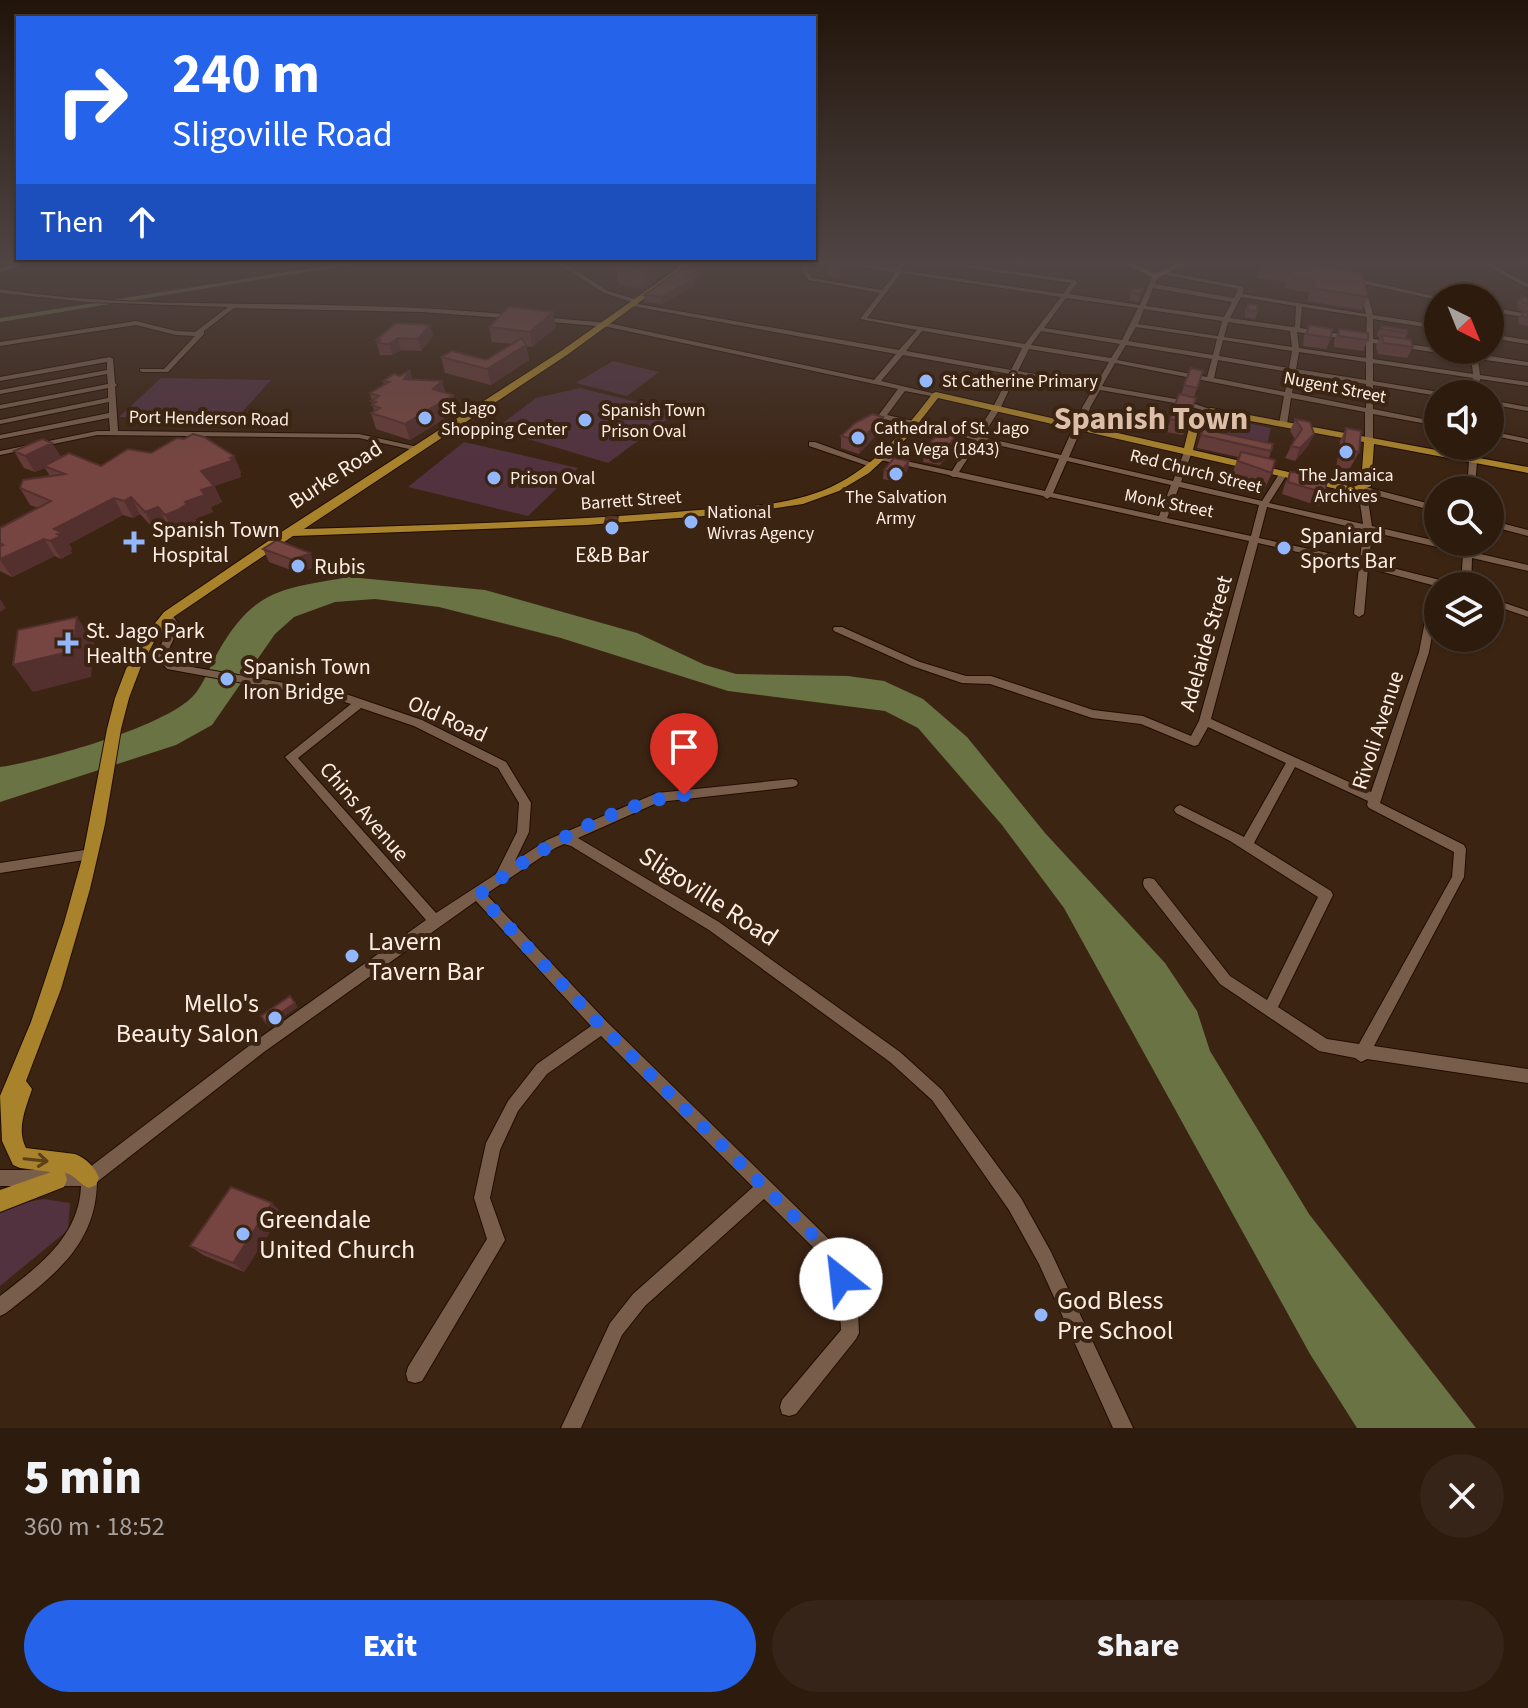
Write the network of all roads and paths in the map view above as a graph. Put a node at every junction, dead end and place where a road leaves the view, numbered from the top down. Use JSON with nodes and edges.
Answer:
{"nodes":[{"id":1,"x":106,"y":328,"type":"edge"},
{"id":2,"x":155,"y":328,"type":"edge"},
{"id":3,"x":209,"y":328,"type":"edge"},
{"id":4,"x":604,"y":328,"type":"edge"},
{"id":5,"x":620,"y":328,"type":"edge"},
{"id":6,"x":761,"y":328,"type":"edge"},
{"id":7,"x":908,"y":328,"type":"edge"},
{"id":8,"x":1133,"y":328,"type":"edge"},
{"id":9,"x":1151,"y":328,"type":"edge"},
{"id":10,"x":1224,"y":328,"type":"edge"},
{"id":11,"x":1275,"y":328,"type":"edge"},
{"id":12,"x":1297,"y":328,"type":"edge"},
{"id":13,"x":1370,"y":328,"type":"edge"},
{"id":14,"x":1040,"y":329,"type":"joint"},
{"id":15,"x":920,"y":330,"type":"junction"},
{"id":16,"x":1293,"y":330,"type":"junction"},
{"id":17,"x":203,"y":333,"type":"junction"},
{"id":18,"x":1504,"y":338,"type":"edge"},
{"id":19,"x":1223,"y":339,"type":"junction"},
{"id":20,"x":1370,"y":341,"type":"junction"},
{"id":21,"x":1125,"y":342,"type":"junction"},
{"id":22,"x":1528,"y":342,"type":"edge"},
{"id":23,"x":0,"y":344,"type":"edge"},
{"id":24,"x":1026,"y":347,"type":"junction"},
{"id":25,"x":1424,"y":347,"type":"edge"},
{"id":26,"x":1296,"y":350,"type":"junction"},
{"id":27,"x":903,"y":353,"type":"junction"},
{"id":28,"x":1218,"y":357,"type":"junction"},
{"id":29,"x":1504,"y":359,"type":"edge"},
{"id":30,"x":1114,"y":361,"type":"junction"},
{"id":31,"x":1372,"y":361,"type":"junction"},
{"id":32,"x":1475,"y":364,"type":"edge"},
{"id":33,"x":1528,"y":364,"type":"edge"},
{"id":34,"x":142,"y":370,"type":"dead end"},
{"id":35,"x":112,"y":371,"type":"junction"},
{"id":36,"x":1016,"y":371,"type":"junction"},
{"id":37,"x":1294,"y":371,"type":"junction"},
{"id":38,"x":31,"y":373,"type":"junction"},
{"id":39,"x":1477,"y":377,"type":"junction"},
{"id":40,"x":0,"y":379,"type":"edge"},
{"id":41,"x":1210,"y":379,"type":"junction"},
{"id":42,"x":1476,"y":380,"type":"edge"},
{"id":43,"x":876,"y":382,"type":"junction"},
{"id":44,"x":1372,"y":383,"type":"junction"},
{"id":45,"x":1528,"y":384,"type":"edge"},
{"id":46,"x":113,"y":385,"type":"junction"},
{"id":47,"x":30,"y":386,"type":"junction"},
{"id":48,"x":1099,"y":386,"type":"junction"},
{"id":49,"x":903,"y":388,"type":"junction"},
{"id":50,"x":0,"y":392,"type":"edge"},
{"id":51,"x":1424,"y":392,"type":"edge"},
{"id":52,"x":936,"y":395,"type":"junction"},
{"id":53,"x":1289,"y":395,"type":"junction"},
{"id":54,"x":113,"y":399,"type":"junction"},
{"id":55,"x":28,"y":401,"type":"junction"},
{"id":56,"x":1504,"y":405,"type":"edge"},
{"id":57,"x":0,"y":407,"type":"edge"},
{"id":58,"x":996,"y":409,"type":"junction"},
{"id":59,"x":1528,"y":409,"type":"edge"},
{"id":60,"x":1369,"y":410,"type":"junction"},
{"id":61,"x":1211,"y":411,"type":"junction"},
{"id":62,"x":113,"y":415,"type":"junction"},
{"id":63,"x":28,"y":417,"type":"junction"},
{"id":64,"x":917,"y":421,"type":"junction"},
{"id":65,"x":1424,"y":421,"type":"edge"},
{"id":66,"x":0,"y":422,"type":"edge"},
{"id":67,"x":1283,"y":424,"type":"junction"},
{"id":68,"x":1078,"y":427,"type":"junction"},
{"id":69,"x":26,"y":432,"type":"junction"},
{"id":70,"x":114,"y":433,"type":"junction"},
{"id":71,"x":978,"y":436,"type":"junction"},
{"id":72,"x":1504,"y":436,"type":"edge"},
{"id":73,"x":0,"y":437,"type":"edge"},
{"id":74,"x":1190,"y":439,"type":"junction"},
{"id":75,"x":1369,"y":440,"type":"junction"},
{"id":76,"x":1528,"y":441,"type":"edge"},
{"id":77,"x":812,"y":444,"type":"dead end"},
{"id":78,"x":1151,"y":444,"type":"junction"},
{"id":79,"x":27,"y":445,"type":"junction"},
{"id":80,"x":418,"y":449,"type":"junction"},
{"id":81,"x":1424,"y":450,"type":"edge"},
{"id":82,"x":1188,"y":452,"type":"junction"},
{"id":83,"x":0,"y":453,"type":"edge"},
{"id":84,"x":1065,"y":456,"type":"junction"},
{"id":85,"x":1478,"y":460,"type":"edge"},
{"id":86,"x":878,"y":462,"type":"junction"},
{"id":87,"x":1528,"y":470,"type":"edge"},
{"id":88,"x":1284,"y":473,"type":"junction"},
{"id":89,"x":953,"y":475,"type":"junction"},
{"id":90,"x":1177,"y":483,"type":"junction"},
{"id":91,"x":1362,"y":489,"type":"junction"},
{"id":92,"x":1047,"y":496,"type":"junction"},
{"id":93,"x":1264,"y":504,"type":"junction"},
{"id":94,"x":1424,"y":505,"type":"edge"},
{"id":95,"x":1163,"y":518,"type":"junction"},
{"id":96,"x":1368,"y":527,"type":"junction"},
{"id":97,"x":1504,"y":527,"type":"edge"},
{"id":98,"x":287,"y":533,"type":"junction"},
{"id":99,"x":1528,"y":533,"type":"edge"},
{"id":100,"x":1254,"y":539,"type":"junction"},
{"id":101,"x":1424,"y":539,"type":"edge"},
{"id":102,"x":1490,"y":556,"type":"edge"},
{"id":103,"x":1365,"y":564,"type":"junction"},
{"id":104,"x":1528,"y":568,"type":"edge"},
{"id":105,"x":1424,"y":579,"type":"edge"},
{"id":106,"x":1504,"y":606,"type":"edge"},
{"id":107,"x":1359,"y":614,"type":"dead end"},
{"id":108,"x":1528,"y":614,"type":"edge"},
{"id":109,"x":168,"y":615,"type":"junction"},
{"id":110,"x":838,"y":629,"type":"dead end"},
{"id":111,"x":1424,"y":652,"type":"edge"},
{"id":112,"x":360,"y":703,"type":"junction"},
{"id":113,"x":1205,"y":721,"type":"junction"},
{"id":114,"x":1293,"y":761,"type":"junction"},
{"id":115,"x":792,"y":783,"type":"dead end"},
{"id":116,"x":1375,"y":799,"type":"junction"},
{"id":117,"x":1180,"y":810,"type":"dead end"},
{"id":118,"x":564,"y":839,"type":"junction"},
{"id":119,"x":1246,"y":846,"type":"junction"},
{"id":120,"x":91,"y":854,"type":"junction"},
{"id":121,"x":0,"y":868,"type":"edge"},
{"id":122,"x":502,"y":876,"type":"junction"},
{"id":123,"x":1149,"y":883,"type":"dead end"},
{"id":124,"x":479,"y":895,"type":"junction"},
{"id":125,"x":435,"y":921,"type":"junction"},
{"id":126,"x":1269,"y":1010,"type":"junction"},
{"id":127,"x":602,"y":1027,"type":"junction"},
{"id":128,"x":33,"y":1046,"type":"junction"},
{"id":129,"x":1361,"y":1055,"type":"junction"},
{"id":130,"x":1528,"y":1076,"type":"edge"},
{"id":131,"x":0,"y":1119,"type":"edge"},
{"id":132,"x":0,"y":1178,"type":"edge"},
{"id":133,"x":89,"y":1178,"type":"junction"},
{"id":134,"x":57,"y":1180,"type":"junction"},
{"id":135,"x":764,"y":1188,"type":"junction"},
{"id":136,"x":0,"y":1201,"type":"edge"},
{"id":137,"x":0,"y":1307,"type":"edge"},
{"id":138,"x":415,"y":1374,"type":"dead end"},
{"id":139,"x":789,"y":1407,"type":"dead end"},
{"id":140,"x":571,"y":1428,"type":"edge"},
{"id":141,"x":1123,"y":1428,"type":"edge"}],
"edges":[{"from":1,"to":23,"type":"street"},
{"from":2,"to":17,"type":"street"},
{"from":3,"to":17,"type":"street"},
{"from":4,"to":80,"type":"main road","name":"Burke Road"},
{"from":5,"to":43,"type":"street"},
{"from":6,"to":27,"type":"street"},
{"from":7,"to":15,"type":"street","name":"Nugent Street"},
{"from":8,"to":21,"type":"street"},
{"from":9,"to":19,"type":"street"},
{"from":10,"to":19,"type":"street"},
{"from":11,"to":16,"type":"street"},
{"from":12,"to":16,"type":"street"},
{"from":13,"to":20,"type":"street"},
{"from":14,"to":21,"type":"street"},
{"from":14,"to":24,"type":"street"},
{"from":15,"to":24,"type":"street","name":"Nugent Street"},
{"from":15,"to":27,"type":"street"},
{"from":16,"to":20,"type":"street"},
{"from":16,"to":26,"type":"street"},
{"from":17,"to":34,"type":"street"},
{"from":18,"to":22,"type":"street"},
{"from":19,"to":26,"type":"street"},
{"from":19,"to":28,"type":"street"},
{"from":20,"to":25,"type":"street"},
{"from":20,"to":31,"type":"street"},
{"from":21,"to":28,"type":"street"},
{"from":21,"to":30,"type":"street"},
{"from":24,"to":30,"type":"street","name":"Nugent Street"},
{"from":24,"to":36,"type":"street"},
{"from":26,"to":31,"type":"street"},
{"from":26,"to":37,"type":"street"},
{"from":27,"to":36,"type":"street"},
{"from":27,"to":43,"type":"street"},
{"from":28,"to":37,"type":"street"},
{"from":28,"to":41,"type":"street"},
{"from":29,"to":33,"type":"street"},
{"from":30,"to":41,"type":"street","name":"Nugent Street"},
{"from":30,"to":48,"type":"street"},
{"from":31,"to":39,"type":"street"},
{"from":31,"to":44,"type":"street"},
{"from":32,"to":39,"type":"street"},
{"from":35,"to":38,"type":"street"},
{"from":35,"to":46,"type":"street"},
{"from":35,"to":47,"type":"street"},
{"from":36,"to":48,"type":"street"},
{"from":36,"to":58,"type":"street"},
{"from":37,"to":44,"type":"street"},
{"from":37,"to":53,"type":"street"},
{"from":38,"to":40,"type":"street"},
{"from":38,"to":47,"type":"street"},
{"from":39,"to":42,"type":"street"},
{"from":39,"to":45,"type":"street"},
{"from":41,"to":53,"type":"street","name":"Nugent Street"},
{"from":43,"to":49,"type":"street"},
{"from":44,"to":51,"type":"street"},
{"from":44,"to":60,"type":"street"},
{"from":46,"to":54,"type":"street"},
{"from":46,"to":55,"type":"street"},
{"from":47,"to":50,"type":"street"},
{"from":47,"to":55,"type":"street"},
{"from":48,"to":61,"type":"street"},
{"from":48,"to":68,"type":"street"},
{"from":49,"to":52,"type":"street"},
{"from":49,"to":64,"type":"street","name":"Red Church Street"},
{"from":52,"to":58,"type":"main road"},
{"from":52,"to":64,"type":"main road","name":"Barrett Street"},
{"from":53,"to":60,"type":"street","name":"Nugent Street"},
{"from":53,"to":67,"type":"street"},
{"from":54,"to":62,"type":"street"},
{"from":54,"to":63,"type":"street"},
{"from":55,"to":57,"type":"street"},
{"from":55,"to":63,"type":"street"},
{"from":56,"to":59,"type":"street"},
{"from":58,"to":68,"type":"main road"},
{"from":58,"to":71,"type":"street"},
{"from":60,"to":65,"type":"street","name":"Nugent Street"},
{"from":60,"to":75,"type":"street"},
{"from":61,"to":67,"type":"main road"},
{"from":61,"to":74,"type":"main road"},
{"from":62,"to":69,"type":"street"},
{"from":62,"to":70,"type":"street"},
{"from":63,"to":66,"type":"street"},
{"from":63,"to":69,"type":"street"},
{"from":64,"to":71,"type":"street","name":"Red Church Street"},
{"from":64,"to":86,"type":"main road","name":"Barrett Street"},
{"from":67,"to":75,"type":"main road"},
{"from":68,"to":78,"type":"main road"},
{"from":68,"to":84,"type":"street"},
{"from":69,"to":73,"type":"street"},
{"from":69,"to":79,"type":"street"},
{"from":70,"to":79,"type":"street","name":"Port Henderson Road"},
{"from":70,"to":80,"type":"street","name":"Port Henderson Road"},
{"from":71,"to":84,"type":"street","name":"Red Church Street"},
{"from":71,"to":89,"type":"street"},
{"from":72,"to":76,"type":"street"},
{"from":74,"to":78,"type":"main road"},
{"from":74,"to":82,"type":"main road"},
{"from":75,"to":81,"type":"main road"},
{"from":75,"to":91,"type":"main road"},
{"from":77,"to":86,"type":"street","name":"Monk Street"},
{"from":78,"to":82,"type":"main road"},
{"from":79,"to":83,"type":"street","name":"Port Henderson Road"},
{"from":80,"to":98,"type":"main road","name":"Burke Road"},
{"from":82,"to":88,"type":"main road"},
{"from":82,"to":90,"type":"street"},
{"from":84,"to":90,"type":"street","name":"Red Church Street"},
{"from":84,"to":92,"type":"street"},
{"from":85,"to":87,"type":"main road"},
{"from":86,"to":89,"type":"street","name":"Monk Street"},
{"from":86,"to":98,"type":"main road","name":"Barrett Street"},
{"from":88,"to":91,"type":"main road"},
{"from":88,"to":93,"type":"street","name":"Adelaide Street"},
{"from":89,"to":92,"type":"street","name":"Monk Street"},
{"from":90,"to":93,"type":"street","name":"Red Church Street"},
{"from":90,"to":95,"type":"street"},
{"from":91,"to":94,"type":"street"},
{"from":91,"to":96,"type":"street"},
{"from":92,"to":95,"type":"street","name":"Monk Street"},
{"from":93,"to":96,"type":"street","name":"Red Church Street"},
{"from":93,"to":100,"type":"street","name":"Adelaide Street"},
{"from":95,"to":100,"type":"street","name":"Monk Street"},
{"from":96,"to":101,"type":"street","name":"Red Church Street"},
{"from":96,"to":103,"type":"street"},
{"from":97,"to":99,"type":"street"},
{"from":98,"to":109,"type":"main road","name":"Burke Road"},
{"from":100,"to":103,"type":"street","name":"Monk Street"},
{"from":100,"to":113,"type":"street","name":"Adelaide Street"},
{"from":102,"to":104,"type":"street","name":"Red Church Street"},
{"from":103,"to":105,"type":"street","name":"Monk Street"},
{"from":103,"to":107,"type":"street"},
{"from":106,"to":108,"type":"street"},
{"from":109,"to":112,"type":"street","name":"Old Road"},
{"from":109,"to":120,"type":"main road","name":"Burke Road"},
{"from":110,"to":113,"type":"street","name":"Adelaide Street"},
{"from":111,"to":116,"type":"street","name":"Rivoli Avenue"},
{"from":112,"to":122,"type":"street","name":"Old Road"},
{"from":112,"to":125,"type":"street","name":"Chins Avenue"},
{"from":113,"to":114,"type":"street"},
{"from":114,"to":116,"type":"street"},
{"from":114,"to":119,"type":"street"},
{"from":115,"to":118,"type":"street"},
{"from":116,"to":129,"type":"street","name":"Rivoli Avenue"},
{"from":117,"to":119,"type":"street"},
{"from":118,"to":122,"type":"street"},
{"from":118,"to":141,"type":"street","name":"Sligoville Road"},
{"from":119,"to":126,"type":"street"},
{"from":120,"to":121,"type":"street"},
{"from":120,"to":128,"type":"main road","name":"Burke Road"},
{"from":122,"to":124,"type":"street"},
{"from":123,"to":126,"type":"street"},
{"from":124,"to":125,"type":"street"},
{"from":124,"to":127,"type":"street"},
{"from":125,"to":133,"type":"street"},
{"from":126,"to":129,"type":"street"},
{"from":127,"to":135,"type":"street"},
{"from":127,"to":138,"type":"street"},
{"from":128,"to":131,"type":"main road","name":"Burke Road"},
{"from":128,"to":133,"type":"main road","one_way":true},
{"from":129,"to":130,"type":"street"},
{"from":132,"to":134,"type":"street"},
{"from":133,"to":134,"type":"street"},
{"from":133,"to":137,"type":"street"},
{"from":134,"to":136,"type":"main road"},
{"from":135,"to":139,"type":"street"},
{"from":135,"to":140,"type":"street"}]}
